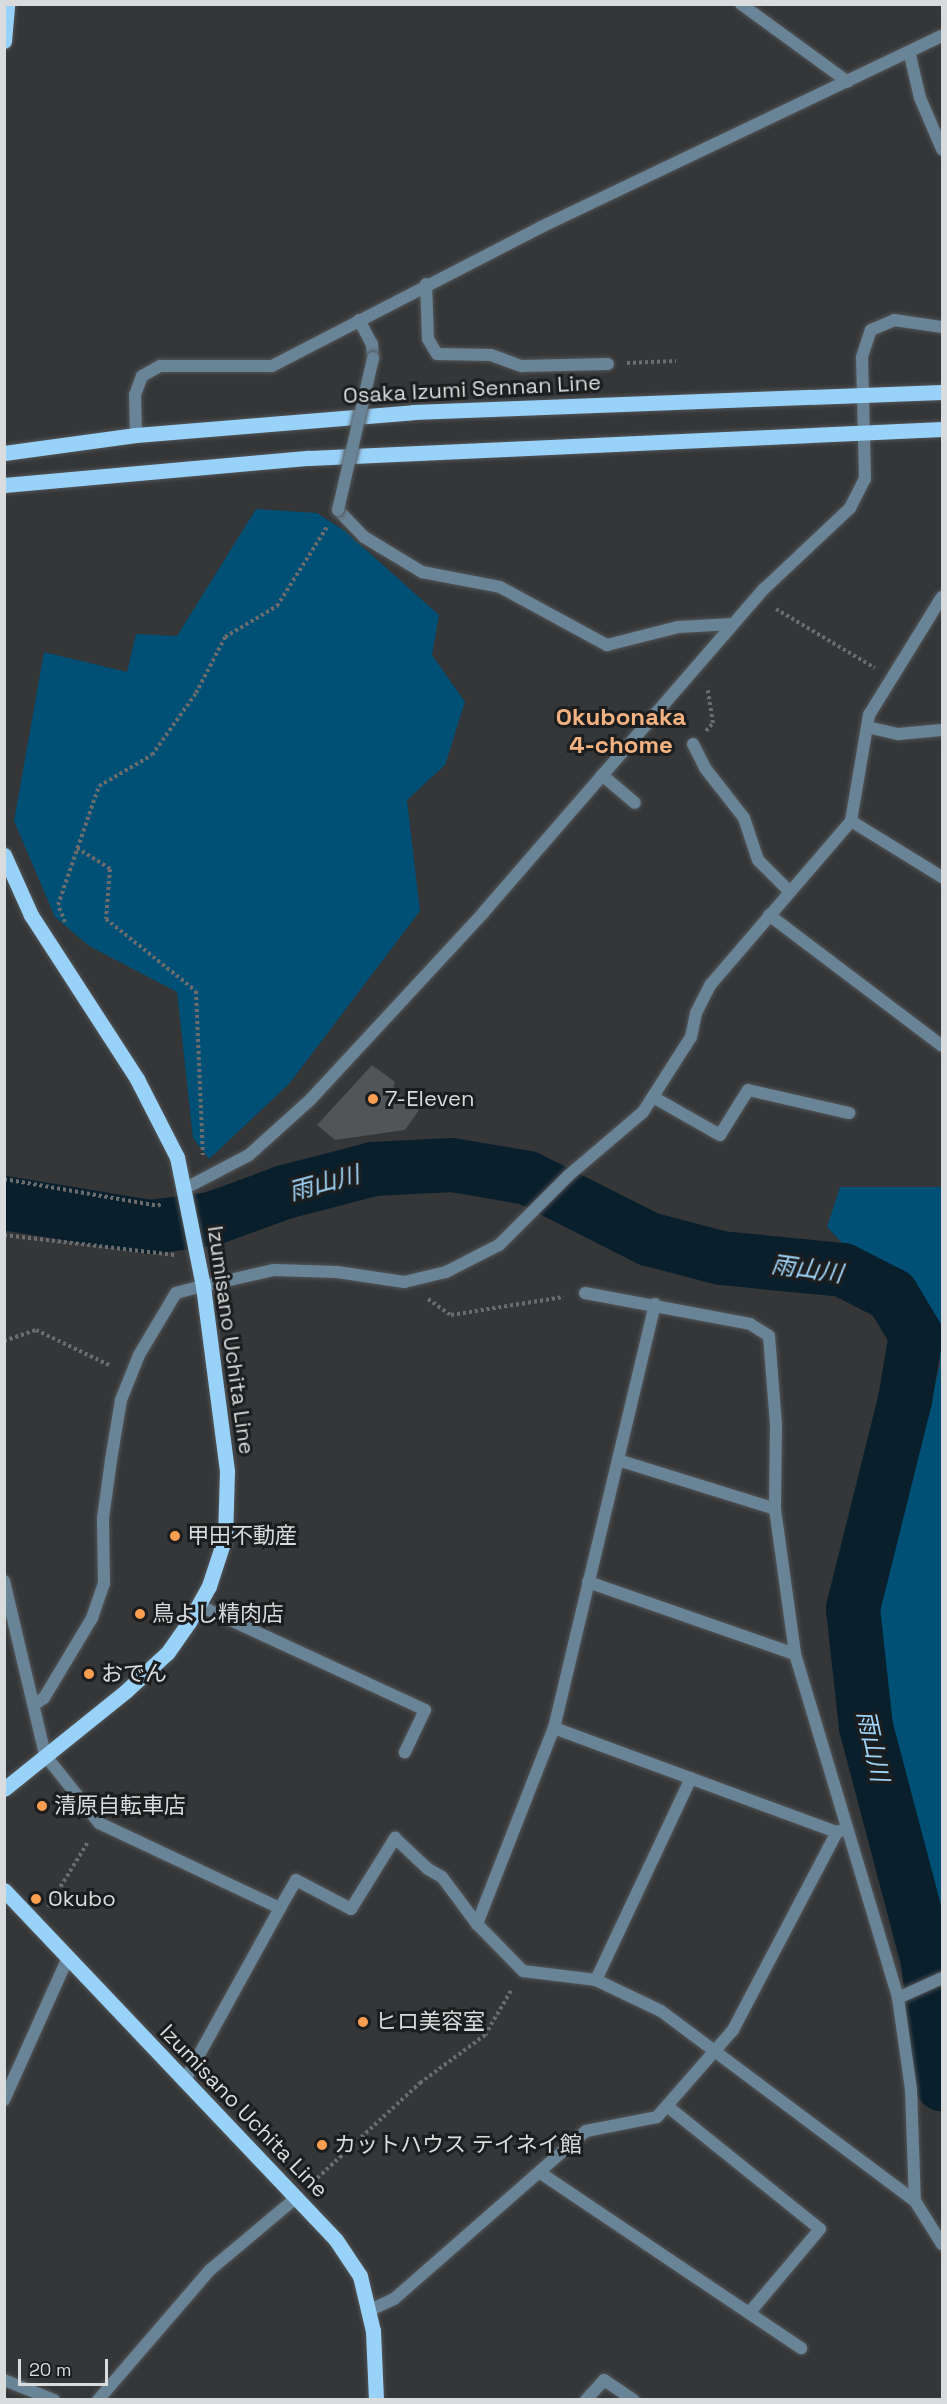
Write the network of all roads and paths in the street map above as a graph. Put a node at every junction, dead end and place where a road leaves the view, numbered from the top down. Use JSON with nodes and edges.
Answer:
{"nodes":[{"id":1,"x":6,"y":4,"type":"edge"},
{"id":2,"x":741,"y":4,"type":"edge"},
{"id":3,"x":942,"y":36,"type":"edge"},
{"id":4,"x":4,"y":41,"type":"edge"},
{"id":5,"x":910,"y":55,"type":"junction"},
{"id":6,"x":848,"y":82,"type":"junction"},
{"id":7,"x":942,"y":148,"type":"edge"},
{"id":8,"x":426,"y":284,"type":"junction"},
{"id":9,"x":359,"y":320,"type":"junction"},
{"id":10,"x":942,"y":327,"type":"edge"},
{"id":11,"x":676,"y":361,"type":"dead end"},
{"id":12,"x":608,"y":364,"type":"joint"},
{"id":13,"x":942,"y":392,"type":"edge"},
{"id":14,"x":866,"y":396,"type":"junction"},
{"id":15,"x":942,"y":429,"type":"edge"},
{"id":16,"x":866,"y":432,"type":"junction"},
{"id":17,"x":136,"y":435,"type":"junction"},
{"id":18,"x":4,"y":453,"type":"edge"},
{"id":19,"x":4,"y":485,"type":"edge"},
{"id":20,"x":338,"y":510,"type":"junction"},
{"id":21,"x":764,"y":589,"type":"junction"},
{"id":22,"x":942,"y":597,"type":"edge"},
{"id":23,"x":733,"y":624,"type":"junction"},
{"id":24,"x":703,"y":659,"type":"junction"},
{"id":25,"x":891,"y":677,"type":"junction"},
{"id":26,"x":867,"y":727,"type":"junction"},
{"id":27,"x":942,"y":730,"type":"edge"},
{"id":28,"x":693,"y":744,"type":"joint"},
{"id":29,"x":602,"y":775,"type":"junction"},
{"id":30,"x":635,"y":803,"type":"dead end"},
{"id":31,"x":851,"y":821,"type":"junction"},
{"id":32,"x":77,"y":848,"type":"junction"},
{"id":33,"x":4,"y":855,"type":"edge"},
{"id":34,"x":942,"y":877,"type":"edge"},
{"id":35,"x":789,"y":891,"type":"junction"},
{"id":36,"x":769,"y":915,"type":"junction"},
{"id":37,"x":70,"y":932,"type":"dead end"},
{"id":38,"x":942,"y":1046,"type":"edge"},
{"id":39,"x":652,"y":1097,"type":"junction"},
{"id":40,"x":849,"y":1113,"type":"dead end"},
{"id":41,"x":4,"y":1179,"type":"edge"},
{"id":42,"x":203,"y":1182,"type":"junction"},
{"id":43,"x":184,"y":1190,"type":"junction"},
{"id":44,"x":4,"y":1235,"type":"edge"},
{"id":45,"x":198,"y":1255,"type":"junction"},
{"id":46,"x":404,"y":1282,"type":"junction"},
{"id":47,"x":204,"y":1286,"type":"junction"},
{"id":48,"x":585,"y":1293,"type":"joint"},
{"id":49,"x":655,"y":1304,"type":"junction"},
{"id":50,"x":4,"y":1341,"type":"edge"},
{"id":51,"x":131,"y":1375,"type":"junction"},
{"id":52,"x":618,"y":1460,"type":"junction"},
{"id":53,"x":775,"y":1509,"type":"junction"},
{"id":54,"x":4,"y":1581,"type":"edge"},
{"id":55,"x":588,"y":1582,"type":"junction"},
{"id":56,"x":198,"y":1605,"type":"junction"},
{"id":57,"x":795,"y":1654,"type":"junction"},
{"id":58,"x":35,"y":1704,"type":"junction"},
{"id":59,"x":554,"y":1728,"type":"junction"},
{"id":60,"x":405,"y":1752,"type":"dead end"},
{"id":61,"x":45,"y":1755,"type":"junction"},
{"id":62,"x":691,"y":1778,"type":"junction"},
{"id":63,"x":4,"y":1789,"type":"edge"},
{"id":64,"x":99,"y":1823,"type":"junction"},
{"id":65,"x":841,"y":1831,"type":"junction"},
{"id":66,"x":4,"y":1890,"type":"edge"},
{"id":67,"x":280,"y":1908,"type":"junction"},
{"id":68,"x":477,"y":1924,"type":"junction"},
{"id":69,"x":34,"y":1925,"type":"junction"},
{"id":70,"x":67,"y":1960,"type":"junction"},
{"id":71,"x":523,"y":1971,"type":"junction"},
{"id":72,"x":942,"y":1978,"type":"edge"},
{"id":73,"x":596,"y":1980,"type":"junction"},
{"id":74,"x":898,"y":1998,"type":"junction"},
{"id":75,"x":717,"y":2050,"type":"junction"},
{"id":76,"x":184,"y":2082,"type":"junction"},
{"id":77,"x":4,"y":2100,"type":"edge"},
{"id":78,"x":667,"y":2106,"type":"junction"},
{"id":79,"x":539,"y":2172,"type":"junction"},
{"id":80,"x":297,"y":2197,"type":"junction"},
{"id":81,"x":915,"y":2201,"type":"junction"},
{"id":82,"x":942,"y":2244,"type":"edge"},
{"id":83,"x":368,"y":2311,"type":"junction"},
{"id":84,"x":749,"y":2313,"type":"junction"},
{"id":85,"x":801,"y":2348,"type":"dead end"},
{"id":86,"x":4,"y":2380,"type":"edge"},
{"id":87,"x":54,"y":2400,"type":"edge"},
{"id":88,"x":98,"y":2400,"type":"edge"},
{"id":89,"x":376,"y":2400,"type":"edge"},
{"id":90,"x":586,"y":2400,"type":"edge"},
{"id":91,"x":634,"y":2400,"type":"edge"}],
"edges":[{"from":1,"to":4,"type":"main road"},
{"from":2,"to":6,"type":"street"},
{"from":3,"to":5,"type":"street"},
{"from":5,"to":6,"type":"street"},
{"from":5,"to":7,"type":"street"},
{"from":6,"to":8,"type":"street"},
{"from":8,"to":9,"type":"street"},
{"from":8,"to":12,"type":"street"},
{"from":9,"to":17,"type":"street"},
{"from":9,"to":20,"type":"street","bridge":true},
{"from":10,"to":14,"type":"street"},
{"from":11,"to":12,"type":"path"},
{"from":13,"to":14,"type":"main road","name":"Osaka Izumi Sennan Line"},
{"from":14,"to":16,"type":"street"},
{"from":14,"to":17,"type":"main road","name":"Osaka Izumi Sennan Line"},
{"from":15,"to":16,"type":"main road"},
{"from":16,"to":19,"type":"main road"},
{"from":16,"to":21,"type":"street"},
{"from":17,"to":18,"type":"main road","name":"Osaka Izumi Sennan Line"},
{"from":20,"to":23,"type":"street"},
{"from":20,"to":32,"type":"path"},
{"from":21,"to":23,"type":"street"},
{"from":21,"to":25,"type":"path"},
{"from":22,"to":25,"type":"street"},
{"from":23,"to":24,"type":"street"},
{"from":24,"to":28,"type":"path"},
{"from":24,"to":29,"type":"street"},
{"from":25,"to":26,"type":"street"},
{"from":26,"to":27,"type":"street"},
{"from":26,"to":31,"type":"street"},
{"from":28,"to":35,"type":"street"},
{"from":29,"to":30,"type":"street"},
{"from":29,"to":42,"type":"street"},
{"from":31,"to":34,"type":"street"},
{"from":31,"to":35,"type":"street"},
{"from":32,"to":37,"type":"path"},
{"from":32,"to":42,"type":"path"},
{"from":33,"to":43,"type":"main road","name":"Izumisano Uchita Line"},
{"from":35,"to":36,"type":"street"},
{"from":36,"to":38,"type":"street"},
{"from":36,"to":39,"type":"street"},
{"from":39,"to":40,"type":"street"},
{"from":39,"to":46,"type":"street"},
{"from":41,"to":43,"type":"path"},
{"from":42,"to":43,"type":"street"},
{"from":43,"to":45,"type":"main road","name":"Izumisano Uchita Line"},
{"from":44,"to":45,"type":"path"},
{"from":45,"to":47,"type":"main road","name":"Izumisano Uchita Line"},
{"from":46,"to":47,"type":"street"},
{"from":46,"to":48,"type":"path"},
{"from":47,"to":51,"type":"street"},
{"from":47,"to":56,"type":"main road","name":"Izumisano Uchita Line"},
{"from":48,"to":49,"type":"street"},
{"from":49,"to":52,"type":"street"},
{"from":49,"to":53,"type":"street"},
{"from":50,"to":51,"type":"path"},
{"from":51,"to":58,"type":"street"},
{"from":52,"to":53,"type":"street"},
{"from":52,"to":55,"type":"street"},
{"from":53,"to":57,"type":"street"},
{"from":54,"to":58,"type":"street"},
{"from":55,"to":57,"type":"street"},
{"from":55,"to":59,"type":"street"},
{"from":56,"to":60,"type":"street"},
{"from":56,"to":61,"type":"main road","name":"Izumisano Uchita Line"},
{"from":57,"to":65,"type":"street"},
{"from":58,"to":61,"type":"street"},
{"from":59,"to":62,"type":"street"},
{"from":59,"to":68,"type":"street"},
{"from":61,"to":63,"type":"main road","name":"Izumisano Uchita Line"},
{"from":61,"to":64,"type":"street"},
{"from":62,"to":65,"type":"street"},
{"from":62,"to":73,"type":"street"},
{"from":64,"to":67,"type":"street"},
{"from":64,"to":69,"type":"path"},
{"from":65,"to":74,"type":"street"},
{"from":65,"to":75,"type":"street"},
{"from":66,"to":69,"type":"main road","name":"Izumisano Uchita Line"},
{"from":67,"to":68,"type":"street"},
{"from":67,"to":76,"type":"street"},
{"from":68,"to":71,"type":"street"},
{"from":69,"to":70,"type":"main road","name":"Izumisano Uchita Line"},
{"from":70,"to":76,"type":"main road","name":"Izumisano Uchita Line"},
{"from":70,"to":77,"type":"street"},
{"from":71,"to":73,"type":"street"},
{"from":71,"to":80,"type":"path"},
{"from":72,"to":74,"type":"street"},
{"from":73,"to":75,"type":"street"},
{"from":74,"to":81,"type":"street"},
{"from":75,"to":78,"type":"street"},
{"from":75,"to":81,"type":"street"},
{"from":76,"to":80,"type":"main road","name":"Izumisano Uchita Line"},
{"from":78,"to":79,"type":"street"},
{"from":78,"to":84,"type":"street"},
{"from":79,"to":83,"type":"street"},
{"from":79,"to":84,"type":"street"},
{"from":80,"to":83,"type":"main road","name":"Izumisano Uchita Line"},
{"from":80,"to":88,"type":"street"},
{"from":81,"to":82,"type":"street"},
{"from":83,"to":89,"type":"main road","name":"Izumisano Uchita Line"},
{"from":84,"to":85,"type":"street"},
{"from":86,"to":87,"type":"street"},
{"from":90,"to":91,"type":"street"}]}
